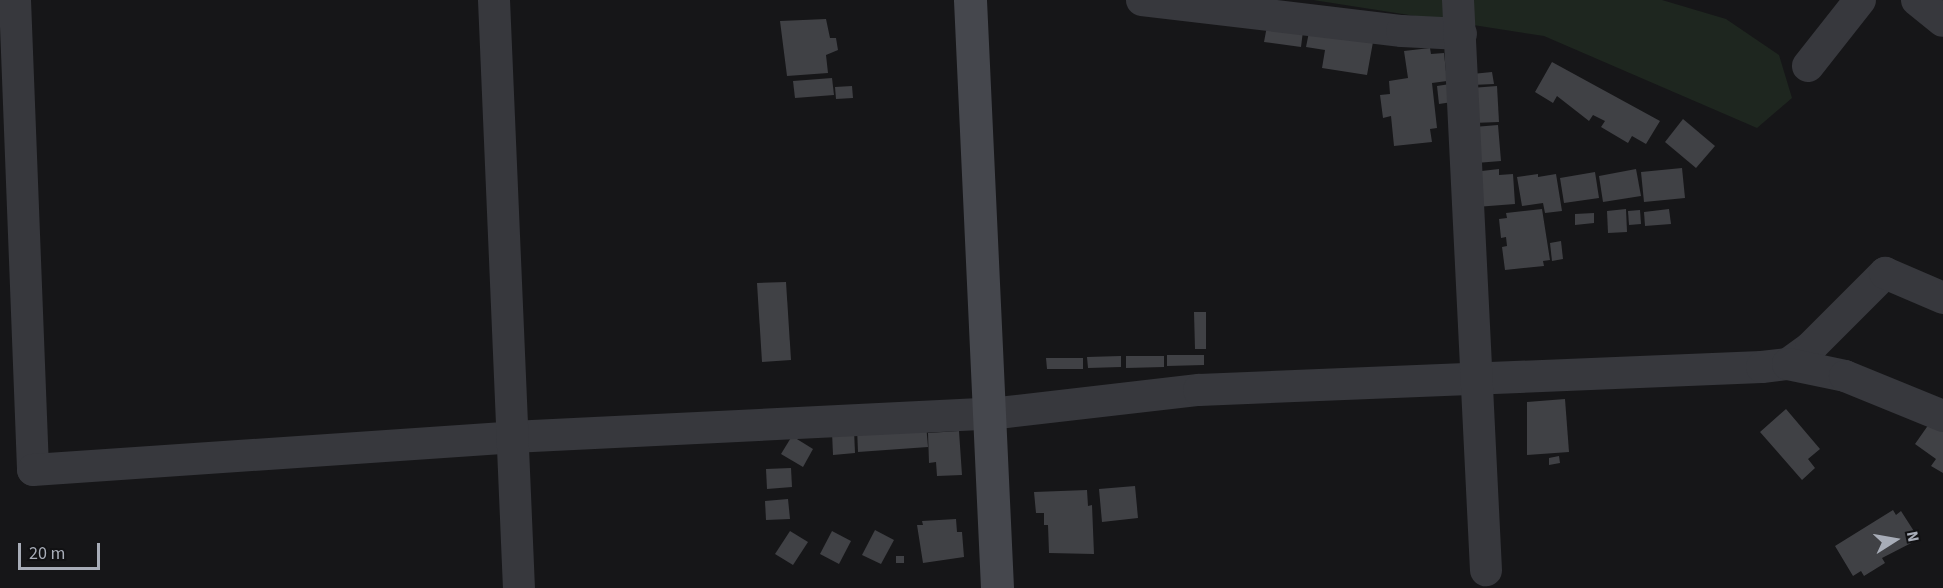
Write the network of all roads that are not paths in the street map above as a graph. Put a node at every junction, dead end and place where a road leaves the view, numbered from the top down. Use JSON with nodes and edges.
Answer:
{"nodes":[{"id":1,"x":15,"y":0,"type":"edge"},
{"id":2,"x":494,"y":0,"type":"edge"},
{"id":3,"x":970,"y":0,"type":"edge"},
{"id":4,"x":1142,"y":0,"type":"edge"},
{"id":5,"x":1458,"y":0,"type":"edge"},
{"id":6,"x":1860,"y":0,"type":"edge"},
{"id":7,"x":1917,"y":0,"type":"edge"},
{"id":8,"x":1943,"y":21,"type":"edge"},
{"id":9,"x":1461,"y":34,"type":"junction"},
{"id":10,"x":1808,"y":66,"type":"dead end"},
{"id":11,"x":1943,"y":298,"type":"edge"},
{"id":12,"x":1788,"y":364,"type":"junction"},
{"id":13,"x":1475,"y":379,"type":"junction"},
{"id":14,"x":990,"y":414,"type":"junction"},
{"id":15,"x":1943,"y":416,"type":"edge"},
{"id":16,"x":512,"y":436,"type":"junction"},
{"id":17,"x":1486,"y":570,"type":"dead end"},
{"id":18,"x":519,"y":588,"type":"edge"},
{"id":19,"x":998,"y":588,"type":"edge"}],
"edges":[{"from":1,"to":16,"type":"street"},
{"from":2,"to":16,"type":"street"},
{"from":3,"to":14,"type":"street"},
{"from":4,"to":9,"type":"street"},
{"from":5,"to":9,"type":"street"},
{"from":6,"to":10,"type":"street"},
{"from":7,"to":8,"type":"street"},
{"from":9,"to":13,"type":"street"},
{"from":11,"to":12,"type":"street"},
{"from":12,"to":13,"type":"street"},
{"from":12,"to":15,"type":"street"},
{"from":13,"to":14,"type":"street"},
{"from":13,"to":17,"type":"street"},
{"from":14,"to":16,"type":"street"},
{"from":14,"to":19,"type":"street"},
{"from":16,"to":18,"type":"street"}]}
